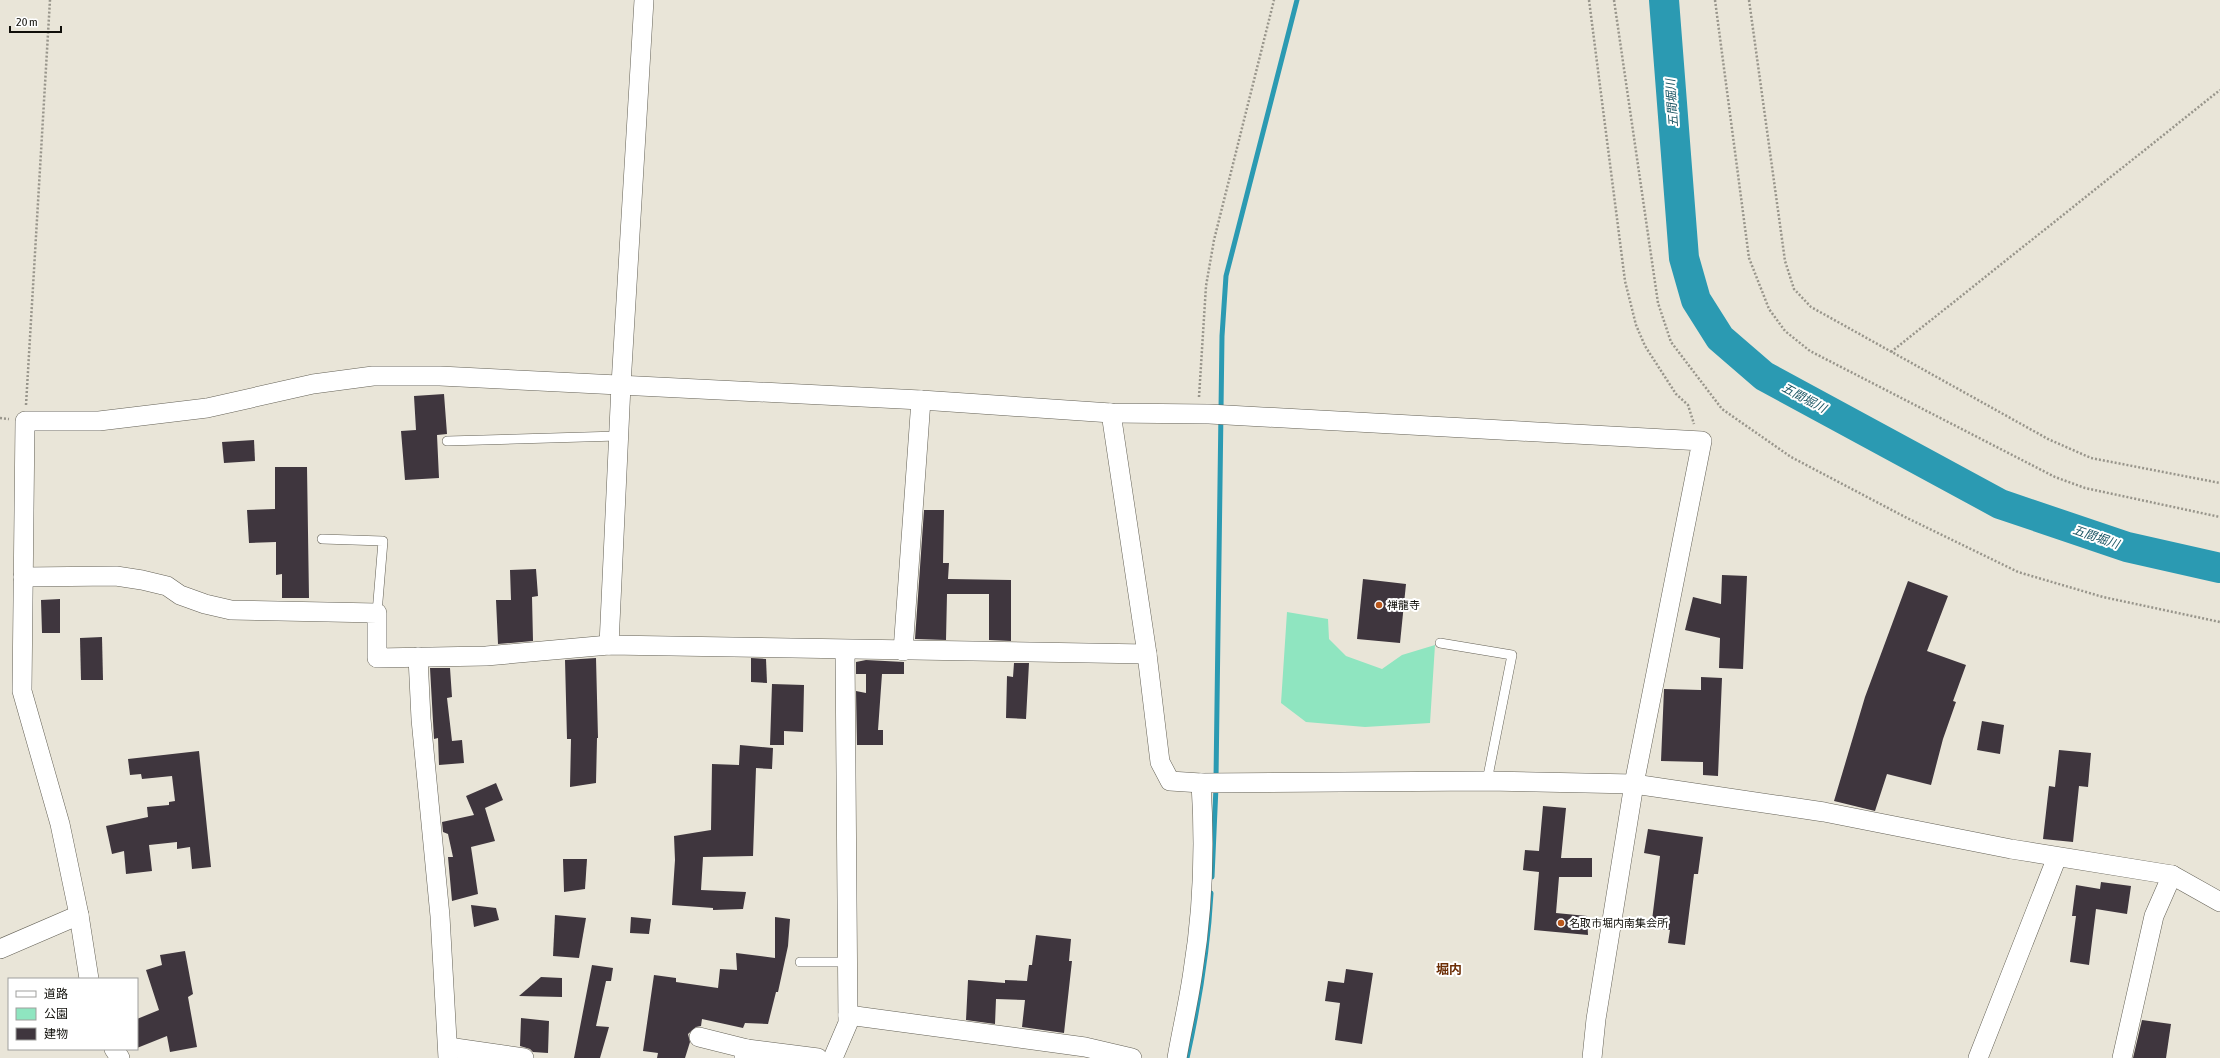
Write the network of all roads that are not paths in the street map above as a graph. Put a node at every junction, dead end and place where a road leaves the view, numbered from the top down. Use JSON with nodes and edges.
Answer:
{"nodes":[{"id":1,"x":644,"y":0,"type":"edge"},
{"id":2,"x":621,"y":385,"type":"junction"},
{"id":3,"x":921,"y":400,"type":"junction"},
{"id":4,"x":1111,"y":413,"type":"junction"},
{"id":5,"x":618,"y":436,"type":"junction"},
{"id":6,"x":447,"y":441,"type":"dead end"},
{"id":7,"x":322,"y":539,"type":"dead end"},
{"id":8,"x":22,"y":577,"type":"junction"},
{"id":9,"x":377,"y":613,"type":"junction"},
{"id":10,"x":1440,"y":643,"type":"dead end"},
{"id":11,"x":608,"y":645,"type":"junction"},
{"id":12,"x":845,"y":650,"type":"junction"},
{"id":13,"x":903,"y":651,"type":"junction"},
{"id":14,"x":1147,"y":654,"type":"junction"},
{"id":15,"x":418,"y":657,"type":"junction"},
{"id":16,"x":1487,"y":781,"type":"junction"},
{"id":17,"x":1210,"y":783,"type":"junction"},
{"id":18,"x":1634,"y":784,"type":"junction"},
{"id":19,"x":2057,"y":857,"type":"junction"},
{"id":20,"x":2172,"y":875,"type":"junction"},
{"id":21,"x":2220,"y":902,"type":"edge"},
{"id":22,"x":79,"y":915,"type":"junction"},
{"id":23,"x":0,"y":949,"type":"edge"},
{"id":24,"x":800,"y":962,"type":"dead end"},
{"id":25,"x":848,"y":962,"type":"junction"},
{"id":26,"x":89,"y":978,"type":"edge"},
{"id":27,"x":848,"y":1015,"type":"junction"},
{"id":28,"x":699,"y":1037,"type":"dead end"},
{"id":29,"x":448,"y":1052,"type":"edge"},
{"id":30,"x":746,"y":1054,"type":"edge"},
{"id":31,"x":524,"y":1058,"type":"edge"},
{"id":32,"x":818,"y":1058,"type":"edge"},
{"id":33,"x":833,"y":1058,"type":"edge"},
{"id":34,"x":1132,"y":1058,"type":"edge"},
{"id":35,"x":1177,"y":1058,"type":"edge"},
{"id":36,"x":1592,"y":1058,"type":"edge"},
{"id":37,"x":1978,"y":1058,"type":"edge"},
{"id":38,"x":2122,"y":1058,"type":"edge"}],
"edges":[{"from":1,"to":2,"type":"street"},
{"from":2,"to":3,"type":"street"},
{"from":2,"to":5,"type":"street"},
{"from":2,"to":8,"type":"street"},
{"from":3,"to":4,"type":"street"},
{"from":3,"to":13,"type":"street"},
{"from":4,"to":14,"type":"street"},
{"from":4,"to":18,"type":"street"},
{"from":5,"to":6,"type":"lane"},
{"from":5,"to":11,"type":"street"},
{"from":7,"to":9,"type":"lane"},
{"from":8,"to":9,"type":"street"},
{"from":8,"to":22,"type":"street"},
{"from":9,"to":15,"type":"street"},
{"from":10,"to":16,"type":"lane"},
{"from":11,"to":12,"type":"street"},
{"from":11,"to":15,"type":"street"},
{"from":12,"to":13,"type":"street"},
{"from":12,"to":25,"type":"street"},
{"from":13,"to":14,"type":"street"},
{"from":14,"to":17,"type":"street"},
{"from":15,"to":29,"type":"street"},
{"from":16,"to":17,"type":"street"},
{"from":16,"to":18,"type":"street"},
{"from":17,"to":35,"type":"street"},
{"from":18,"to":19,"type":"street"},
{"from":18,"to":36,"type":"street"},
{"from":19,"to":20,"type":"street"},
{"from":19,"to":37,"type":"street"},
{"from":20,"to":21,"type":"street"},
{"from":20,"to":38,"type":"street"},
{"from":22,"to":23,"type":"street"},
{"from":22,"to":26,"type":"street"},
{"from":24,"to":25,"type":"lane"},
{"from":25,"to":27,"type":"street"},
{"from":27,"to":33,"type":"street"},
{"from":27,"to":34,"type":"street"},
{"from":28,"to":30,"type":"street"},
{"from":29,"to":31,"type":"street"},
{"from":30,"to":32,"type":"street"}]}
